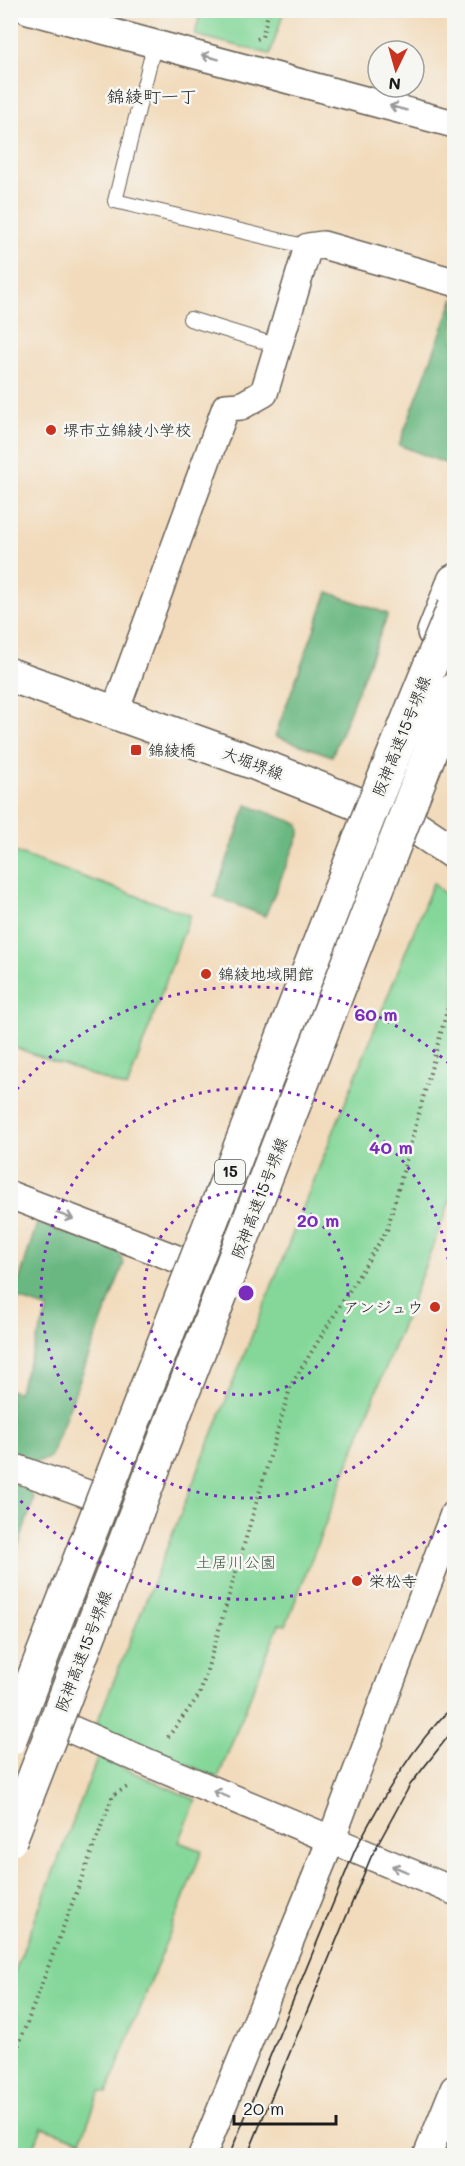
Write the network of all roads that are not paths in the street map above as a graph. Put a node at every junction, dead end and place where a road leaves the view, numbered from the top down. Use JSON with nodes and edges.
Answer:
{"nodes":[{"id":1,"x":28,"y":10,"type":"edge"},
{"id":2,"x":154,"y":42,"type":"junction"},
{"id":3,"x":454,"y":124,"type":"edge"},
{"id":4,"x":308,"y":247,"type":"junction"},
{"id":5,"x":454,"y":282,"type":"edge"},
{"id":6,"x":190,"y":319,"type":"dead end"},
{"id":7,"x":278,"y":346,"type":"junction"},
{"id":8,"x":454,"y":580,"type":"edge"},
{"id":9,"x":454,"y":606,"type":"edge"},
{"id":10,"x":10,"y":675,"type":"edge"},
{"id":11,"x":454,"y":690,"type":"edge"},
{"id":12,"x":114,"y":714,"type":"junction"},
{"id":13,"x":454,"y":721,"type":"edge"},
{"id":14,"x":364,"y":806,"type":"junction"},
{"id":15,"x":414,"y":826,"type":"junction"},
{"id":16,"x":454,"y":853,"type":"edge"},
{"id":17,"x":10,"y":1195,"type":"edge"},
{"id":18,"x":184,"y":1262,"type":"junction"},
{"id":19,"x":10,"y":1466,"type":"edge"},
{"id":20,"x":96,"y":1497,"type":"junction"},
{"id":21,"x":454,"y":1514,"type":"edge"},
{"id":22,"x":13,"y":1707,"type":"edge"},
{"id":23,"x":61,"y":1725,"type":"junction"},
{"id":24,"x":10,"y":1739,"type":"edge"},
{"id":25,"x":10,"y":1840,"type":"edge"},
{"id":26,"x":331,"y":1840,"type":"junction"},
{"id":27,"x":10,"y":1855,"type":"edge"},
{"id":28,"x":454,"y":1891,"type":"edge"},
{"id":29,"x":454,"y":2089,"type":"edge"},
{"id":30,"x":202,"y":2156,"type":"edge"},
{"id":31,"x":427,"y":2156,"type":"edge"}],
"edges":[{"from":1,"to":2,"type":"street"},
{"from":3,"to":2,"type":"street","one_way":true},
{"from":2,"to":4,"type":"lane"},
{"from":4,"to":5,"type":"street"},
{"from":4,"to":7,"type":"street"},
{"from":6,"to":7,"type":"lane"},
{"from":7,"to":12,"type":"street"},
{"from":8,"to":14,"type":"main road"},
{"from":9,"to":24,"type":"main road","name":"阪神高速15号堺線","number":"15","bridge":true},
{"from":10,"to":12,"type":"main road","name":"大堀堺線"},
{"from":11,"to":25,"type":"main road","name":"阪神高速15号堺線","number":"15","bridge":true},
{"from":12,"to":14,"type":"main road","name":"大堀堺線"},
{"from":13,"to":15,"type":"main road"},
{"from":14,"to":15,"type":"main road","name":"大堀堺線"},
{"from":14,"to":18,"type":"main road"},
{"from":15,"to":16,"type":"main road","name":"大堀堺線"},
{"from":15,"to":23,"type":"main road"},
{"from":17,"to":18,"type":"street","one_way":true},
{"from":18,"to":20,"type":"main road"},
{"from":19,"to":20,"type":"street"},
{"from":20,"to":22,"type":"main road"},
{"from":21,"to":26,"type":"street"},
{"from":22,"to":23,"type":"street"},
{"from":26,"to":23,"type":"street","one_way":true},
{"from":23,"to":27,"type":"main road"},
{"from":28,"to":26,"type":"street","one_way":true},
{"from":26,"to":30,"type":"street"},
{"from":29,"to":31,"type":"street"}]}
